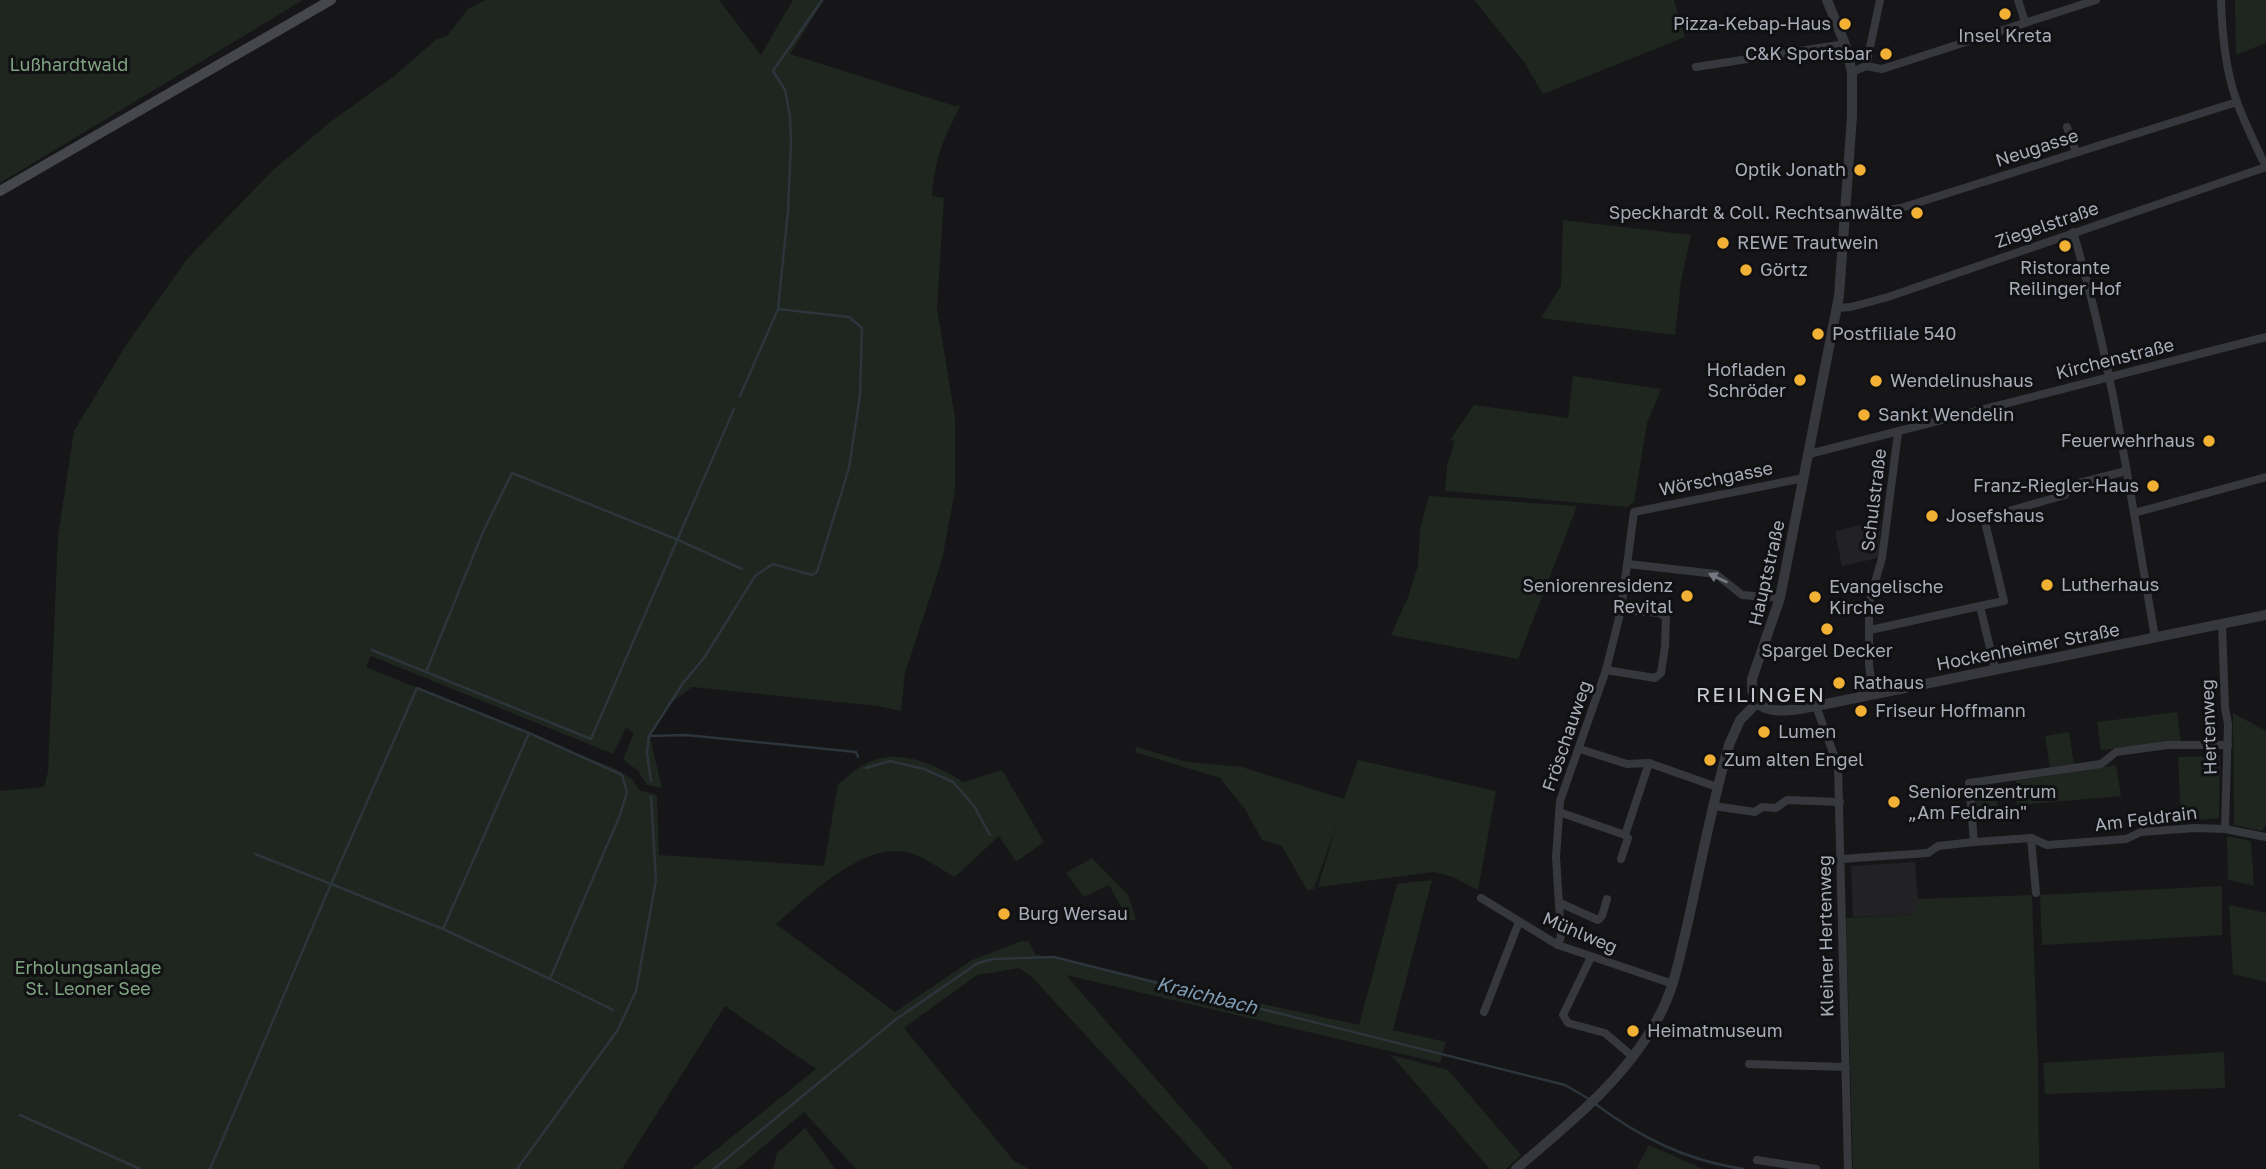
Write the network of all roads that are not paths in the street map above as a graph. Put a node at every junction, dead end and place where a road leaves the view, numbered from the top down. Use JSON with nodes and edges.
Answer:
{"nodes":[{"id":1,"x":331,"y":0,"type":"edge"},
{"id":2,"x":1827,"y":0,"type":"edge"},
{"id":3,"x":1880,"y":0,"type":"edge"},
{"id":4,"x":2018,"y":0,"type":"edge"},
{"id":5,"x":2096,"y":0,"type":"edge"},
{"id":6,"x":2221,"y":0,"type":"edge"},
{"id":7,"x":2025,"y":22,"type":"junction"},
{"id":8,"x":1844,"y":44,"type":"junction"},
{"id":9,"x":1866,"y":66,"type":"junction"},
{"id":10,"x":1696,"y":67,"type":"dead end"},
{"id":11,"x":1852,"y":72,"type":"junction"},
{"id":12,"x":2237,"y":102,"type":"junction"},
{"id":13,"x":2067,"y":127,"type":"dead end"},
{"id":14,"x":2076,"y":152,"type":"junction"},
{"id":15,"x":2266,"y":167,"type":"edge"},
{"id":16,"x":0,"y":191,"type":"edge"},
{"id":17,"x":1845,"y":215,"type":"junction"},
{"id":18,"x":2073,"y":232,"type":"junction"},
{"id":19,"x":1837,"y":308,"type":"junction"},
{"id":20,"x":2266,"y":337,"type":"edge"},
{"id":21,"x":2108,"y":376,"type":"junction"},
{"id":22,"x":1898,"y":433,"type":"junction"},
{"id":23,"x":1809,"y":454,"type":"junction"},
{"id":24,"x":2126,"y":471,"type":"junction"},
{"id":25,"x":2266,"y":477,"type":"edge"},
{"id":26,"x":1804,"y":478,"type":"junction"},
{"id":27,"x":1634,"y":512,"type":"joint"},
{"id":28,"x":2134,"y":513,"type":"junction"},
{"id":29,"x":1628,"y":564,"type":"junction"},
{"id":30,"x":1780,"y":598,"type":"junction"},
{"id":31,"x":1980,"y":606,"type":"junction"},
{"id":32,"x":1621,"y":610,"type":"junction"},
{"id":33,"x":2266,"y":615,"type":"edge"},
{"id":34,"x":2222,"y":624,"type":"junction"},
{"id":35,"x":1870,"y":630,"type":"junction"},
{"id":36,"x":2155,"y":637,"type":"junction"},
{"id":37,"x":1995,"y":669,"type":"junction"},
{"id":38,"x":1606,"y":670,"type":"junction"},
{"id":39,"x":1873,"y":694,"type":"junction"},
{"id":40,"x":1756,"y":703,"type":"junction"},
{"id":41,"x":1816,"y":706,"type":"junction"},
{"id":42,"x":2228,"y":745,"type":"junction"},
{"id":43,"x":1580,"y":749,"type":"junction"},
{"id":44,"x":1649,"y":763,"type":"junction"},
{"id":45,"x":1717,"y":787,"type":"junction"},
{"id":46,"x":1840,"y":802,"type":"junction"},
{"id":47,"x":1714,"y":806,"type":"junction"},
{"id":48,"x":1559,"y":812,"type":"junction"},
{"id":49,"x":2225,"y":829,"type":"junction"},
{"id":50,"x":1625,"y":835,"type":"junction"},
{"id":51,"x":2266,"y":836,"type":"edge"},
{"id":52,"x":2031,"y":838,"type":"junction"},
{"id":53,"x":1974,"y":842,"type":"junction"},
{"id":54,"x":1621,"y":859,"type":"dead end"},
{"id":55,"x":1841,"y":859,"type":"junction"},
{"id":56,"x":2036,"y":893,"type":"dead end"},
{"id":57,"x":1482,"y":898,"type":"dead end"},
{"id":58,"x":1607,"y":899,"type":"dead end"},
{"id":59,"x":1560,"y":903,"type":"junction"},
{"id":60,"x":1519,"y":922,"type":"junction"},
{"id":61,"x":1558,"y":945,"type":"junction"},
{"id":62,"x":1591,"y":957,"type":"junction"},
{"id":63,"x":1673,"y":984,"type":"junction"},
{"id":64,"x":1485,"y":1012,"type":"dead end"},
{"id":65,"x":1632,"y":1056,"type":"junction"},
{"id":66,"x":1749,"y":1064,"type":"dead end"},
{"id":67,"x":1846,"y":1067,"type":"junction"},
{"id":68,"x":1757,"y":1160,"type":"dead end"},
{"id":69,"x":1516,"y":1169,"type":"edge"},
{"id":70,"x":1816,"y":1169,"type":"edge"},
{"id":71,"x":1849,"y":1169,"type":"edge"}],
"edges":[{"from":1,"to":16,"type":"main road"},
{"from":2,"to":8,"type":"street","name":"Hauptstraße"},
{"from":3,"to":9,"type":"street"},
{"from":4,"to":7,"type":"street"},
{"from":5,"to":7,"type":"street"},
{"from":6,"to":12,"type":"street"},
{"from":7,"to":9,"type":"street"},
{"from":8,"to":10,"type":"street"},
{"from":8,"to":11,"type":"street","name":"Hauptstraße"},
{"from":9,"to":11,"type":"street"},
{"from":11,"to":17,"type":"street","name":"Hauptstraße"},
{"from":12,"to":14,"type":"street","name":"Neugasse"},
{"from":12,"to":15,"type":"street"},
{"from":13,"to":14,"type":"street"},
{"from":14,"to":17,"type":"street","name":"Neugasse"},
{"from":15,"to":18,"type":"street","name":"Ziegelstraße"},
{"from":17,"to":19,"type":"street","name":"Hauptstraße"},
{"from":18,"to":19,"type":"street","name":"Ziegelstraße"},
{"from":18,"to":21,"type":"street"},
{"from":19,"to":23,"type":"street","name":"Hauptstraße"},
{"from":20,"to":21,"type":"street","name":"Kirchenstraße"},
{"from":21,"to":22,"type":"street","name":"Kirchenstraße"},
{"from":21,"to":24,"type":"street"},
{"from":22,"to":23,"type":"street","name":"Kirchenstraße"},
{"from":22,"to":35,"type":"street","name":"Schulstraße"},
{"from":23,"to":26,"type":"street","name":"Hauptstraße"},
{"from":24,"to":28,"type":"street"},
{"from":24,"to":31,"type":"street"},
{"from":25,"to":28,"type":"street"},
{"from":26,"to":27,"type":"street","name":"Wörschgasse"},
{"from":26,"to":30,"type":"street","name":"Hauptstraße"},
{"from":27,"to":29,"type":"street","name":"Fröschauweg"},
{"from":28,"to":36,"type":"street"},
{"from":30,"to":29,"type":"street","one_way":true},
{"from":29,"to":32,"type":"street","name":"Fröschauweg"},
{"from":30,"to":40,"type":"street","name":"Hauptstraße"},
{"from":31,"to":35,"type":"street"},
{"from":31,"to":37,"type":"street"},
{"from":32,"to":38,"type":"street","name":"Fröschauweg"},
{"from":32,"to":38,"type":"street","name":"Fröschauweg"},
{"from":33,"to":34,"type":"street","name":"Hockenheimer Straße"},
{"from":34,"to":36,"type":"street","name":"Hockenheimer Straße"},
{"from":34,"to":42,"type":"street","name":"Hertenweg"},
{"from":35,"to":39,"type":"street","name":"Schulstraße"},
{"from":36,"to":37,"type":"street","name":"Hockenheimer Straße"},
{"from":37,"to":39,"type":"street","name":"Hockenheimer Straße"},
{"from":38,"to":43,"type":"street","name":"Fröschauweg"},
{"from":39,"to":41,"type":"street","name":"Hockenheimer Straße"},
{"from":40,"to":41,"type":"street","name":"Hockenheimer Straße"},
{"from":40,"to":45,"type":"street"},
{"from":41,"to":46,"type":"street","name":"Kleiner Hertenweg"},
{"from":42,"to":49,"type":"street","name":"Hertenweg"},
{"from":42,"to":53,"type":"street"},
{"from":43,"to":44,"type":"street"},
{"from":43,"to":48,"type":"street","name":"Fröschauweg"},
{"from":44,"to":45,"type":"street"},
{"from":44,"to":50,"type":"street"},
{"from":45,"to":47,"type":"street"},
{"from":46,"to":47,"type":"street"},
{"from":46,"to":55,"type":"street","name":"Kleiner Hertenweg"},
{"from":47,"to":63,"type":"street"},
{"from":48,"to":50,"type":"street","name":"Fröschauweg"},
{"from":48,"to":59,"type":"street","name":"Fröschauweg"},
{"from":49,"to":51,"type":"street","name":"Am Feldrain"},
{"from":49,"to":52,"type":"street","name":"Am Feldrain"},
{"from":50,"to":54,"type":"street"},
{"from":52,"to":53,"type":"street","name":"Am Feldrain"},
{"from":52,"to":56,"type":"street"},
{"from":53,"to":55,"type":"street","name":"Am Feldrain"},
{"from":55,"to":67,"type":"street","name":"Kleiner Hertenweg"},
{"from":57,"to":60,"type":"street","name":"Mühlweg"},
{"from":58,"to":59,"type":"street"},
{"from":59,"to":61,"type":"street","name":"Fröschauweg"},
{"from":60,"to":61,"type":"street","name":"Mühlweg"},
{"from":60,"to":64,"type":"street"},
{"from":61,"to":62,"type":"street","name":"Mühlweg"},
{"from":62,"to":63,"type":"street","name":"Mühlweg"},
{"from":62,"to":65,"type":"street"},
{"from":63,"to":65,"type":"street"},
{"from":65,"to":69,"type":"street"},
{"from":66,"to":67,"type":"street"},
{"from":67,"to":71,"type":"street","name":"Kleiner Hertenweg"},
{"from":68,"to":70,"type":"street"}]}
